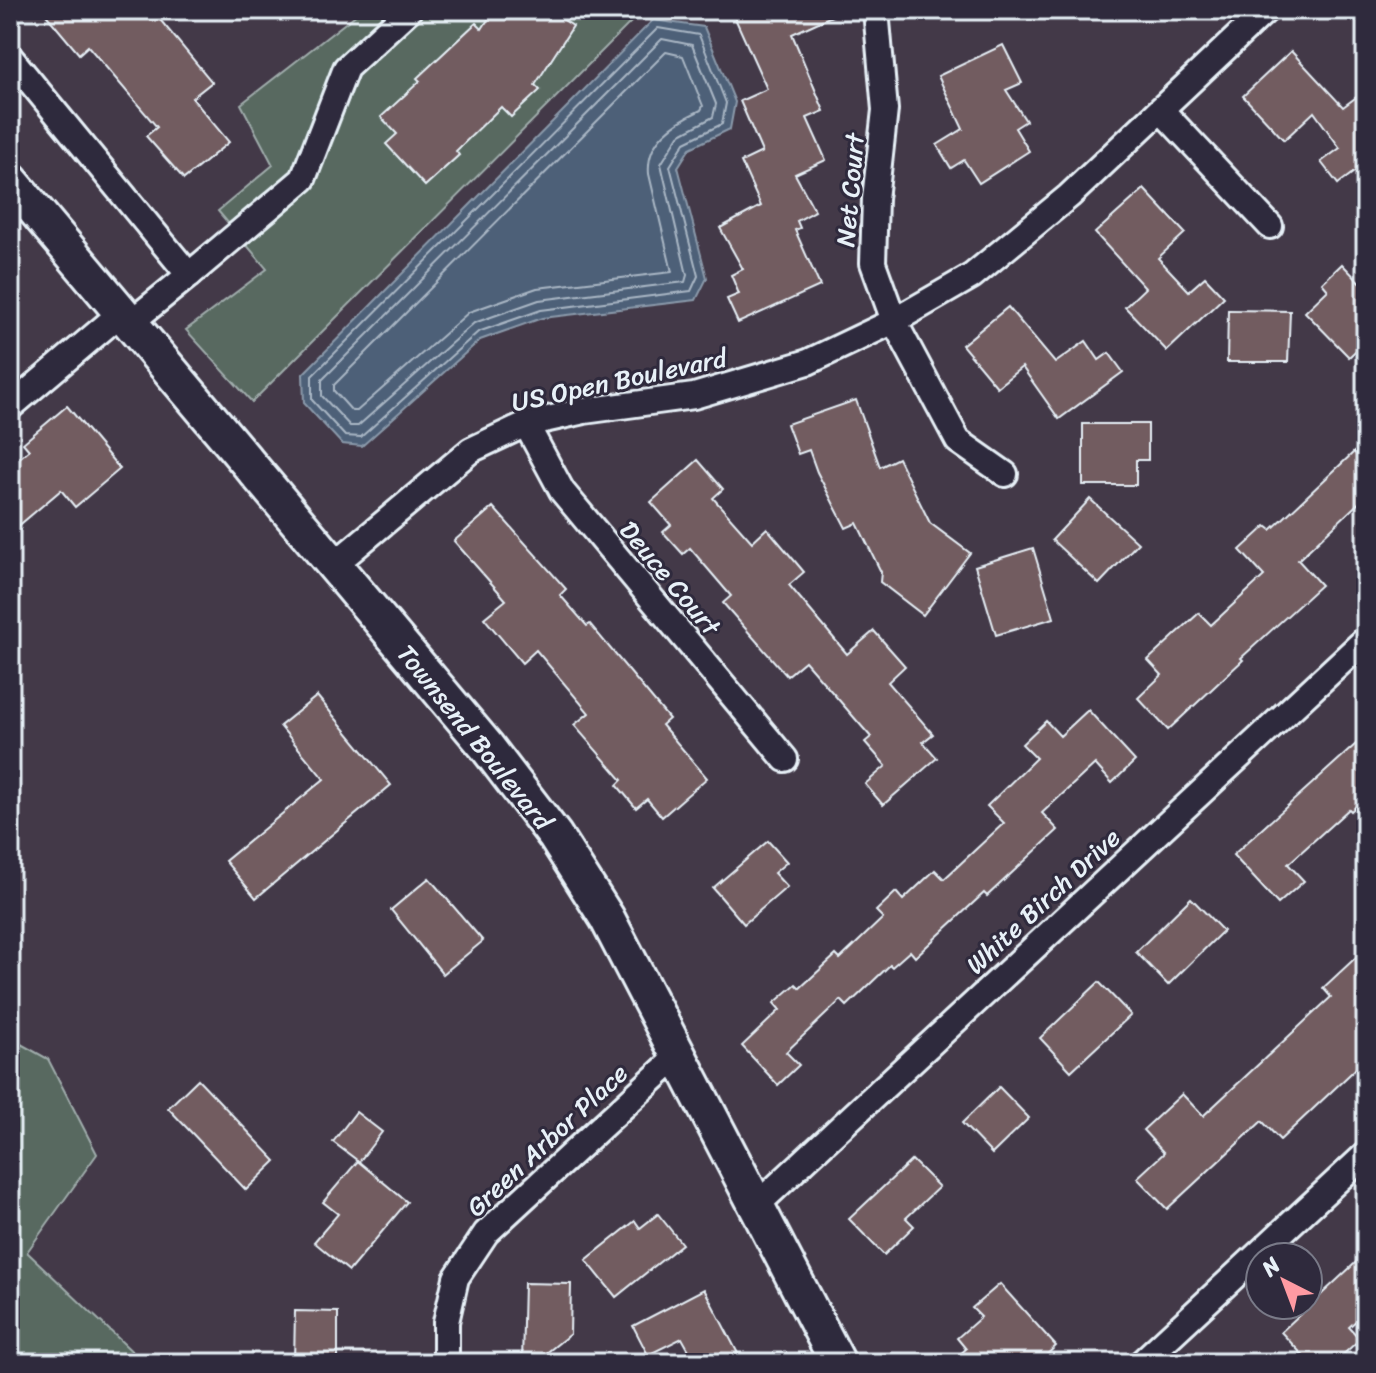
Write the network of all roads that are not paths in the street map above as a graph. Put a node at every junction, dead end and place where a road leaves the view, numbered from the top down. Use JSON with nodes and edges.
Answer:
{"nodes":[{"id":1,"x":409,"y":10,"type":"edge"},
{"id":2,"x":876,"y":10,"type":"edge"},
{"id":3,"x":1266,"y":10,"type":"edge"},
{"id":4,"x":10,"y":57,"type":"edge"},
{"id":5,"x":1161,"y":110,"type":"junction"},
{"id":6,"x":10,"y":180,"type":"edge"},
{"id":7,"x":1270,"y":226,"type":"dead end"},
{"id":8,"x":189,"y":275,"type":"junction"},
{"id":9,"x":125,"y":318,"type":"junction"},
{"id":10,"x":894,"y":321,"type":"junction"},
{"id":11,"x":10,"y":407,"type":"edge"},
{"id":12,"x":526,"y":424,"type":"junction"},
{"id":13,"x":1005,"y":474,"type":"dead end"},
{"id":14,"x":335,"y":564,"type":"junction"},
{"id":15,"x":1366,"y":639,"type":"edge"},
{"id":16,"x":785,"y":759,"type":"dead end"},
{"id":17,"x":678,"y":1056,"type":"junction"},
{"id":18,"x":1366,"y":1154,"type":"edge"},
{"id":19,"x":757,"y":1205,"type":"junction"},
{"id":20,"x":446,"y":1363,"type":"edge"},
{"id":21,"x":838,"y":1363,"type":"edge"},
{"id":22,"x":1141,"y":1363,"type":"edge"}],
"edges":[{"from":1,"to":8,"type":"street"},
{"from":2,"to":10,"type":"street","name":"Net Court"},
{"from":3,"to":5,"type":"street","name":"US Open Boulevard"},
{"from":4,"to":8,"type":"street"},
{"from":5,"to":7,"type":"street"},
{"from":5,"to":10,"type":"street","name":"US Open Boulevard"},
{"from":6,"to":9,"type":"street","name":"Townsend Boulevard"},
{"from":8,"to":9,"type":"street"},
{"from":9,"to":11,"type":"street"},
{"from":9,"to":14,"type":"street","name":"Townsend Boulevard"},
{"from":10,"to":12,"type":"street","name":"US Open Boulevard"},
{"from":10,"to":13,"type":"street","name":"Net Court"},
{"from":12,"to":14,"type":"street","name":"US Open Boulevard"},
{"from":12,"to":16,"type":"street","name":"Deuce Court"},
{"from":14,"to":17,"type":"street","name":"Townsend Boulevard"},
{"from":15,"to":19,"type":"street","name":"White Birch Drive"},
{"from":17,"to":19,"type":"street","name":"Townsend Boulevard"},
{"from":17,"to":20,"type":"street","name":"Green Arbor Place"},
{"from":18,"to":22,"type":"street"},
{"from":19,"to":21,"type":"street","name":"Townsend Boulevard"}]}
